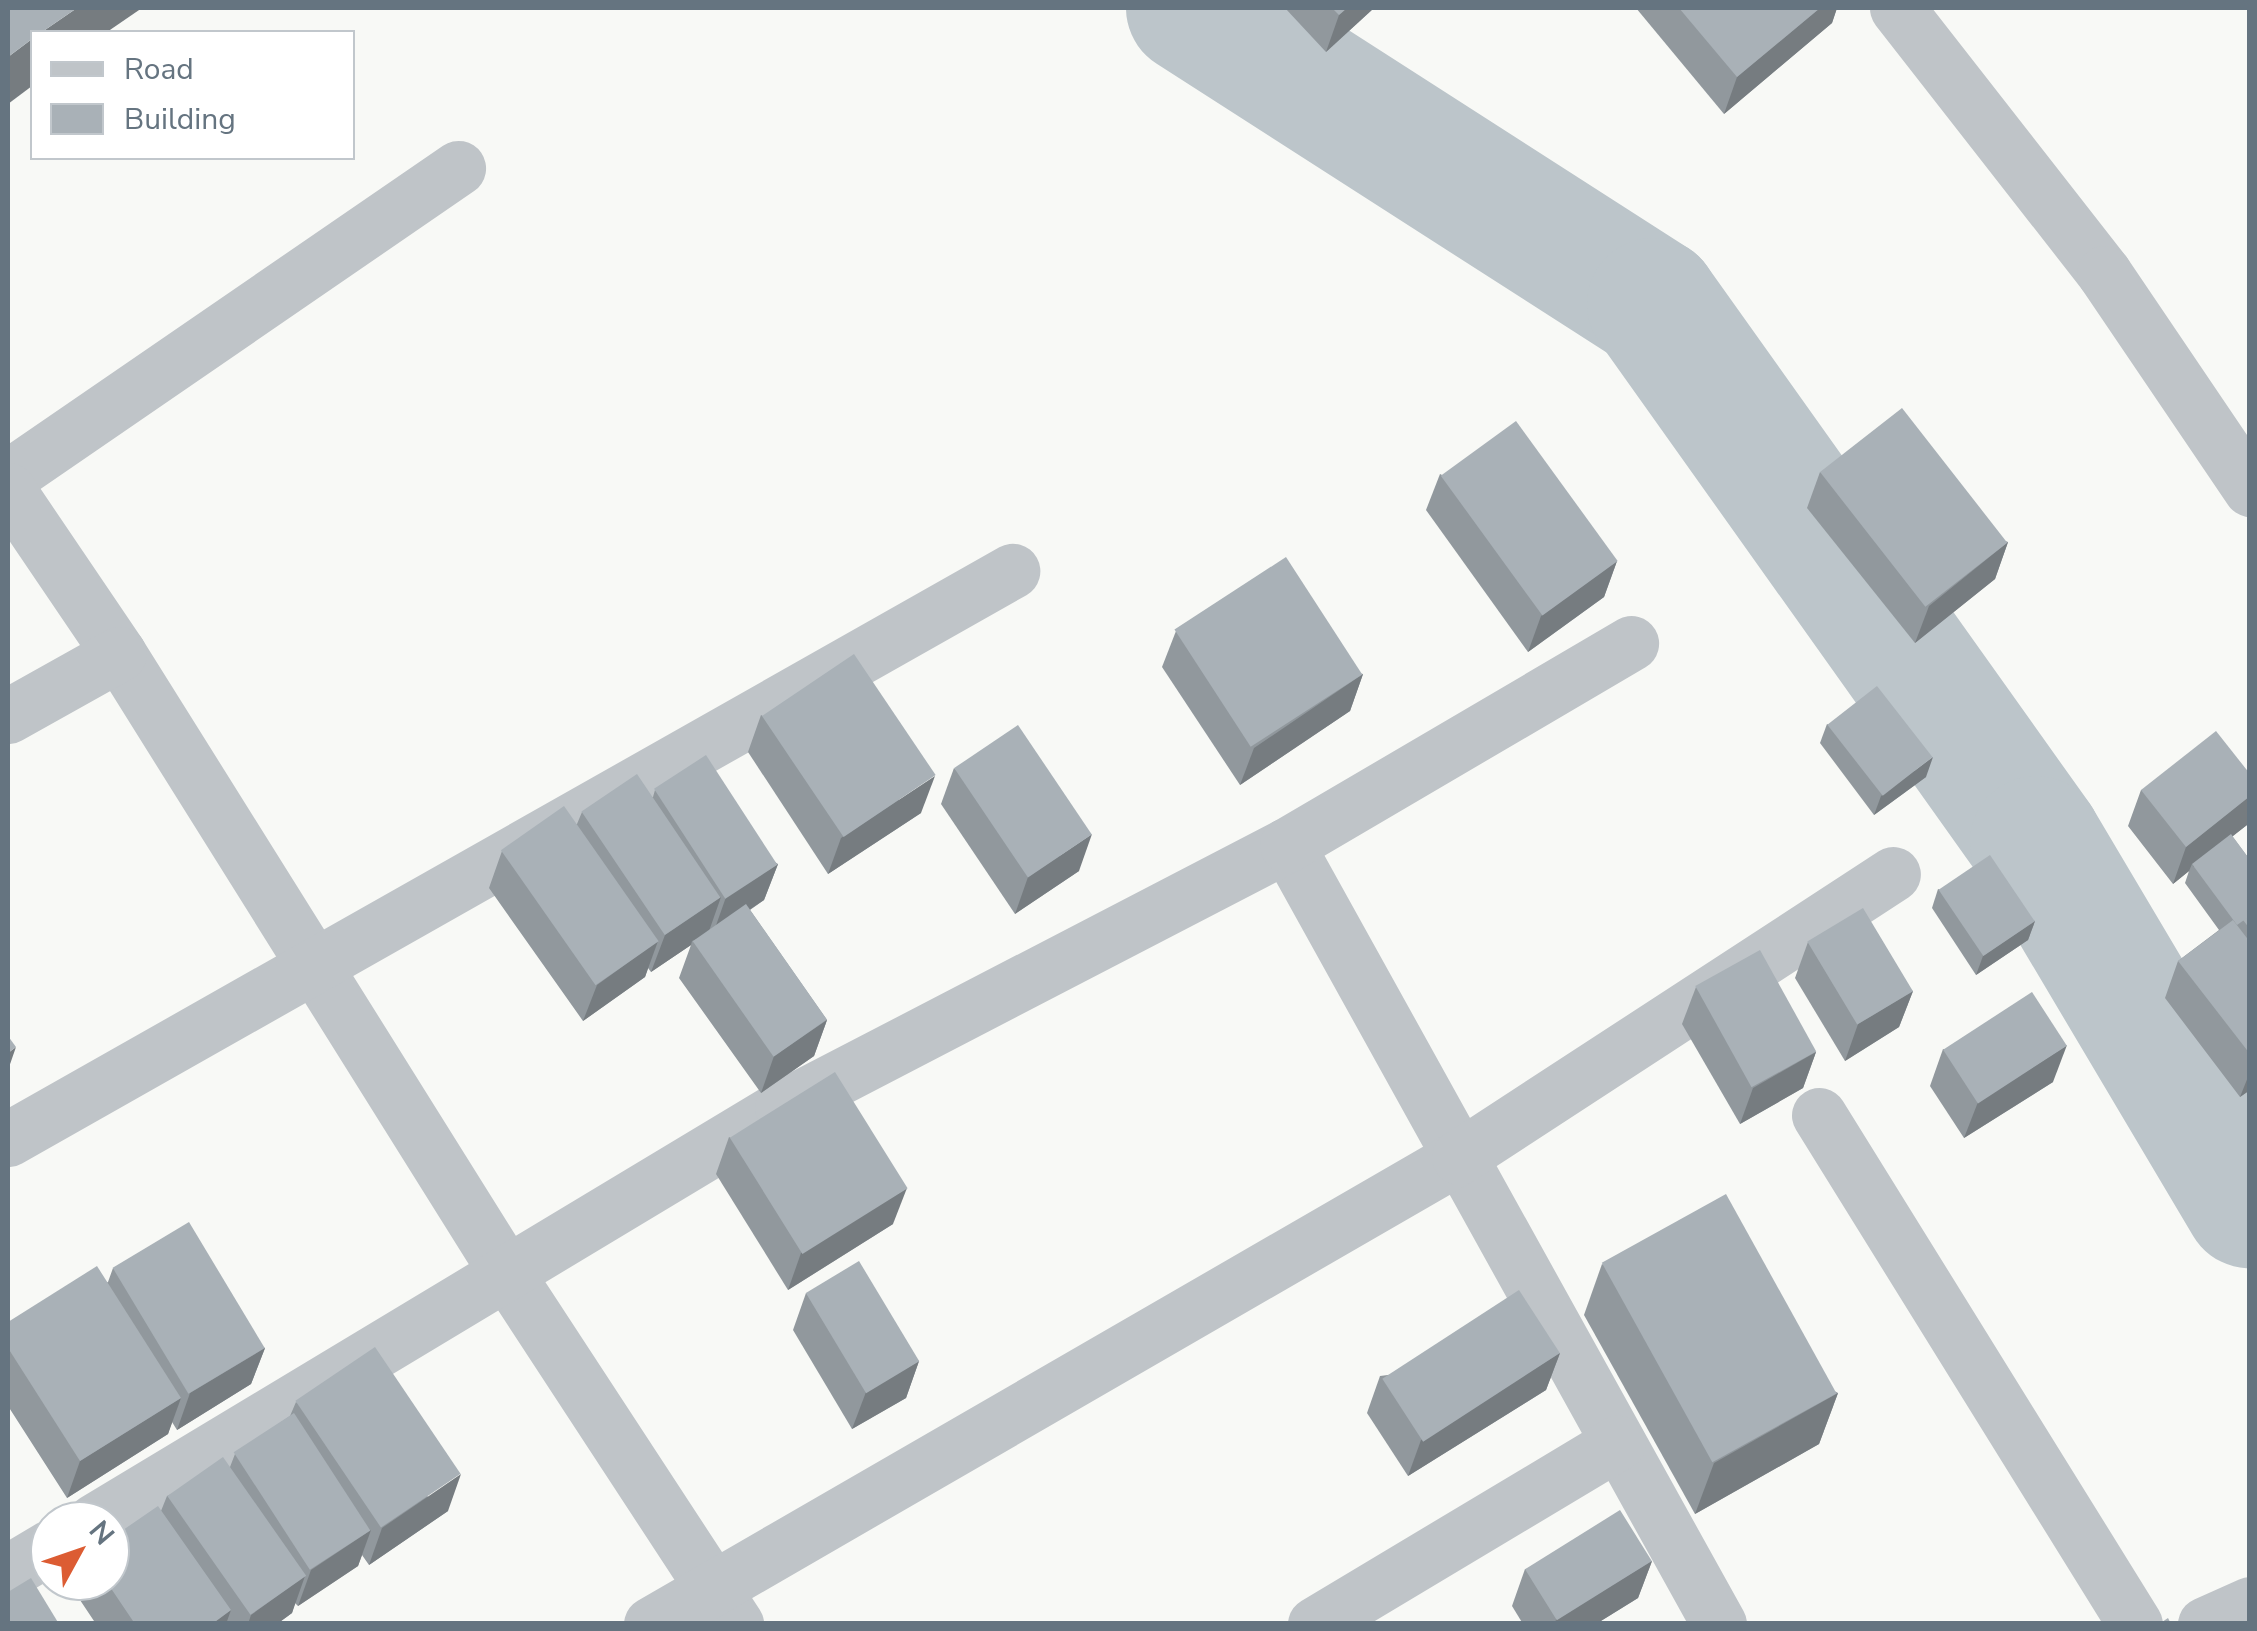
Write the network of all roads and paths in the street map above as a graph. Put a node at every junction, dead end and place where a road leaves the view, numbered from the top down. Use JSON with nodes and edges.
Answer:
{"nodes":[{"id":1,"x":1898,"y":8,"type":"edge"},
{"id":2,"x":458,"y":168,"type":"dead end"},
{"id":3,"x":8,"y":477,"type":"edge"},
{"id":4,"x":2250,"y":489,"type":"edge"},
{"id":5,"x":8,"y":490,"type":"edge"},
{"id":6,"x":1012,"y":571,"type":"dead end"},
{"id":7,"x":1632,"y":644,"type":"dead end"},
{"id":8,"x":119,"y":654,"type":"junction"},
{"id":9,"x":8,"y":716,"type":"edge"},
{"id":10,"x":1286,"y":846,"type":"junction"},
{"id":11,"x":1894,"y":874,"type":"dead end"},
{"id":12,"x":314,"y":962,"type":"junction"},
{"id":13,"x":1819,"y":1115,"type":"dead end"},
{"id":14,"x":8,"y":1139,"type":"edge"},
{"id":15,"x":1459,"y":1157,"type":"junction"},
{"id":16,"x":509,"y":1277,"type":"junction"},
{"id":17,"x":1618,"y":1443,"type":"junction"},
{"id":18,"x":128,"y":1501,"type":"edge"},
{"id":19,"x":30,"y":1559,"type":"edge"},
{"id":20,"x":8,"y":1572,"type":"edge"},
{"id":21,"x":725,"y":1604,"type":"edge"},
{"id":22,"x":2250,"y":1604,"type":"edge"},
{"id":23,"x":651,"y":1624,"type":"edge"},
{"id":24,"x":1315,"y":1624,"type":"edge"},
{"id":25,"x":1718,"y":1624,"type":"edge"},
{"id":26,"x":2135,"y":1624,"type":"edge"},
{"id":27,"x":2206,"y":1624,"type":"edge"}],
"edges":[{"from":1,"to":4,"type":"street"},
{"from":2,"to":3,"type":"street"},
{"from":5,"to":8,"type":"street"},
{"from":6,"to":12,"type":"street"},
{"from":7,"to":10,"type":"street"},
{"from":8,"to":9,"type":"street"},
{"from":8,"to":12,"type":"street"},
{"from":10,"to":15,"type":"street"},
{"from":10,"to":16,"type":"street"},
{"from":11,"to":15,"type":"street"},
{"from":12,"to":14,"type":"street"},
{"from":12,"to":16,"type":"street"},
{"from":13,"to":26,"type":"street"},
{"from":15,"to":17,"type":"street"},
{"from":15,"to":21,"type":"street"},
{"from":16,"to":18,"type":"street"},
{"from":16,"to":21,"type":"street"},
{"from":17,"to":24,"type":"street"},
{"from":17,"to":25,"type":"street"},
{"from":19,"to":20,"type":"street"},
{"from":21,"to":23,"type":"street"},
{"from":22,"to":27,"type":"street"}]}
